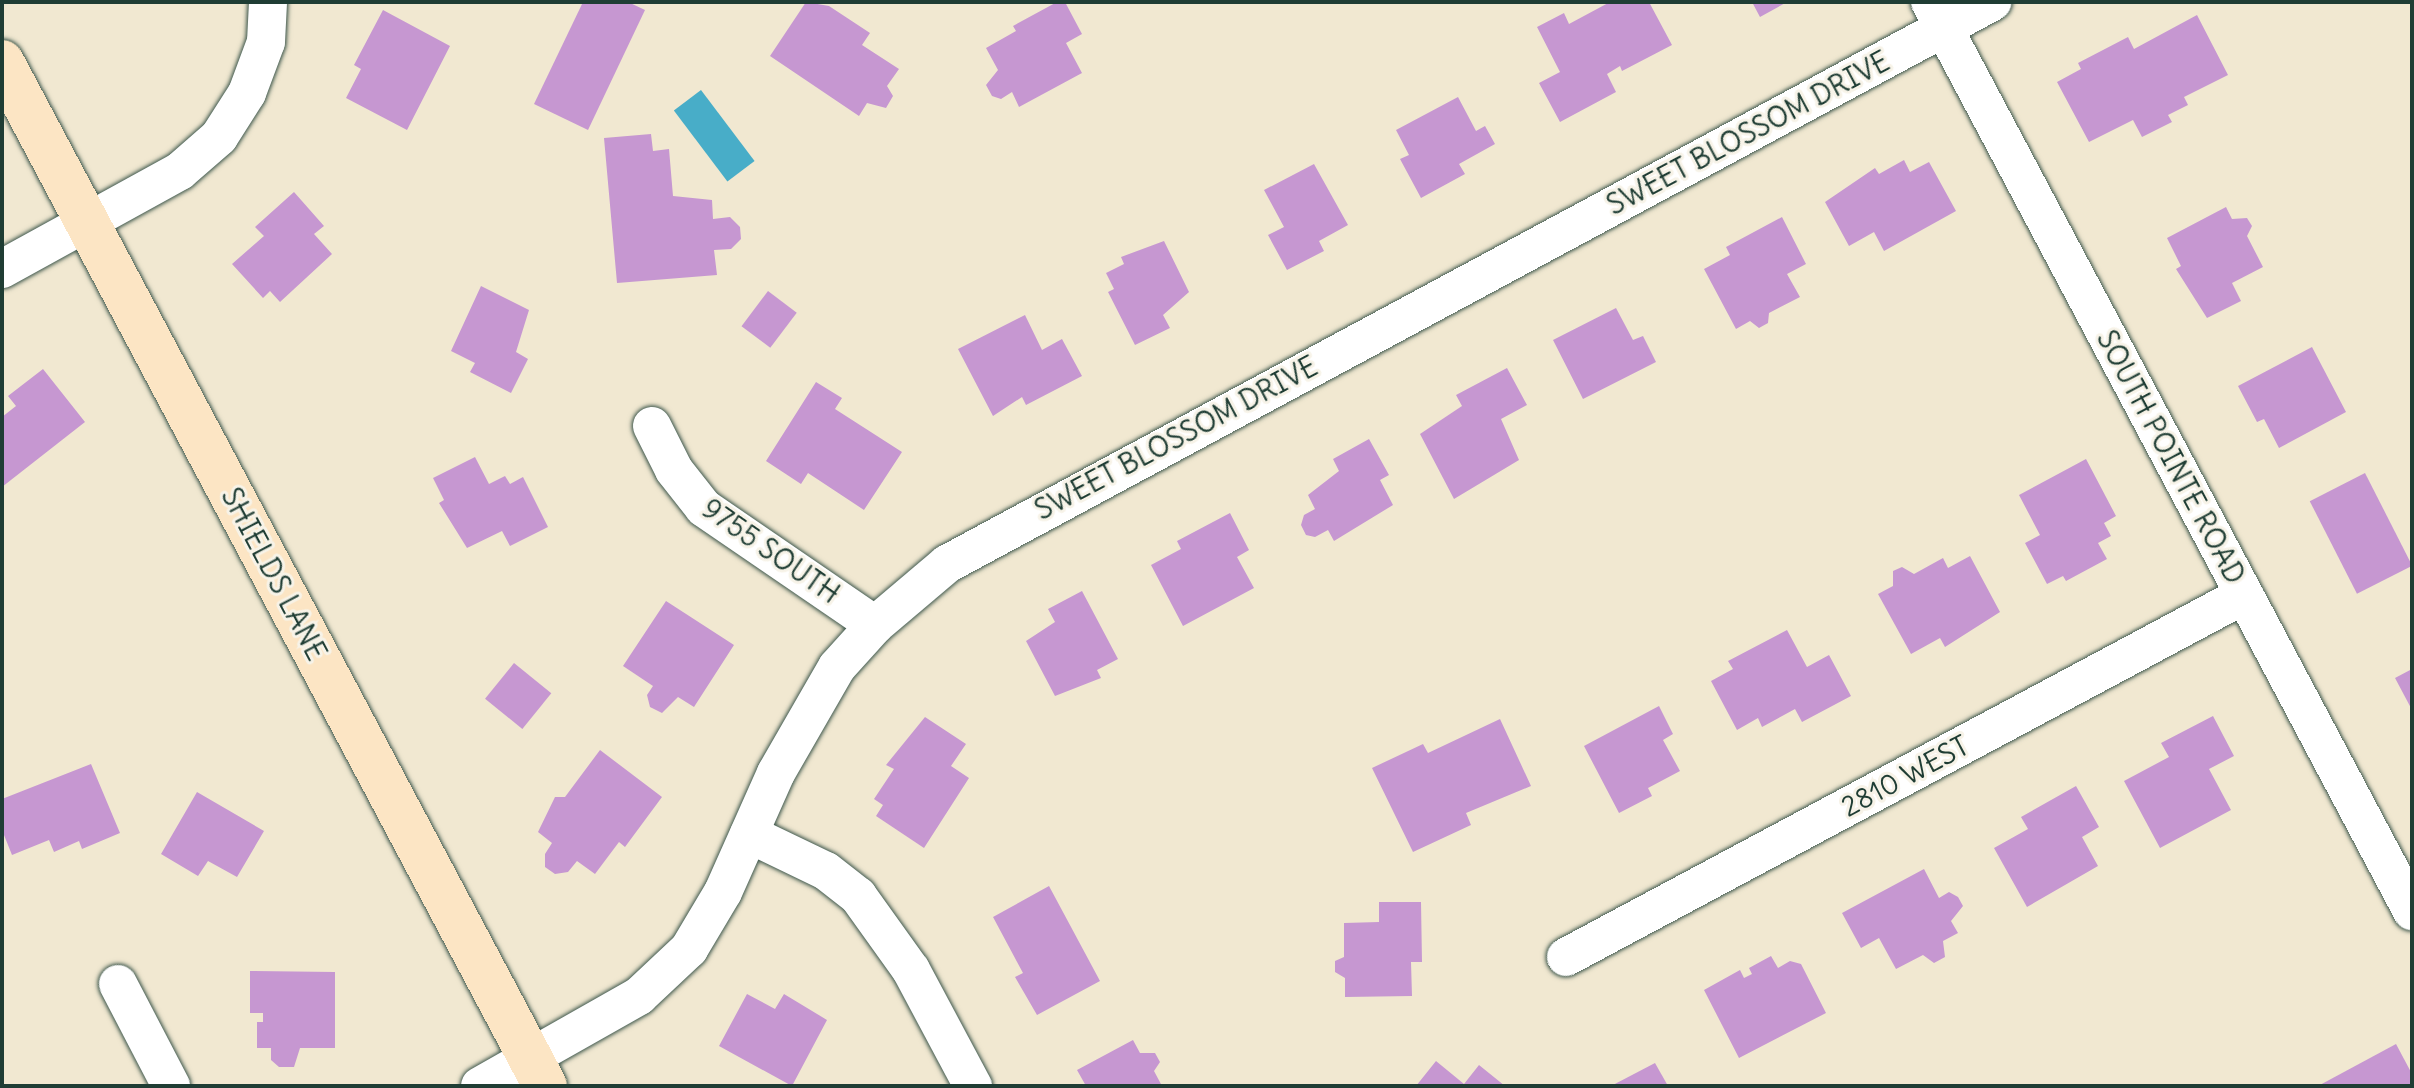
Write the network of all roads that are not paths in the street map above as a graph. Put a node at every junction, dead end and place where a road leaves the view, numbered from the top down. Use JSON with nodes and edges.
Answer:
{"nodes":[{"id":1,"x":268,"y":2,"type":"edge"},
{"id":2,"x":1992,"y":2,"type":"edge"},
{"id":3,"x":1936,"y":15,"type":"edge"},
{"id":4,"x":2,"y":62,"type":"edge"},
{"id":5,"x":87,"y":222,"type":"junction"},
{"id":6,"x":2,"y":269,"type":"edge"},
{"id":7,"x":652,"y":426,"type":"dead end"},
{"id":8,"x":2244,"y":595,"type":"junction"},
{"id":9,"x":875,"y":625,"type":"junction"},
{"id":10,"x":749,"y":834,"type":"junction"},
{"id":11,"x":2412,"y":911,"type":"edge"},
{"id":12,"x":1566,"y":957,"type":"dead end"},
{"id":13,"x":118,"y":984,"type":"dead end"},
{"id":14,"x":538,"y":1073,"type":"edge"},
{"id":15,"x":171,"y":1086,"type":"edge"},
{"id":16,"x":480,"y":1086,"type":"edge"},
{"id":17,"x":973,"y":1086,"type":"edge"}],
"edges":[{"from":1,"to":5,"type":"street"},
{"from":2,"to":3,"type":"street","name":"SWEET BLOSSOM DRIVE"},
{"from":3,"to":8,"type":"street","name":"SOUTH POINTE ROAD"},
{"from":3,"to":9,"type":"street","name":"SWEET BLOSSOM DRIVE"},
{"from":4,"to":5,"type":"main road","name":"SHIELDS LANE"},
{"from":5,"to":6,"type":"street"},
{"from":5,"to":14,"type":"main road","name":"SHIELDS LANE"},
{"from":7,"to":9,"type":"street","name":"9755 SOUTH"},
{"from":8,"to":11,"type":"street","name":"SOUTH POINTE ROAD"},
{"from":8,"to":12,"type":"street","name":"2810 WEST"},
{"from":9,"to":10,"type":"street","name":"SWEET BLOSSOM DRIVE"},
{"from":10,"to":14,"type":"street","name":"SWEET BLOSSOM DRIVE"},
{"from":10,"to":17,"type":"street"},
{"from":13,"to":15,"type":"street"},
{"from":14,"to":16,"type":"street","name":"SWEET BLOSSOM DRIVE"}]}
